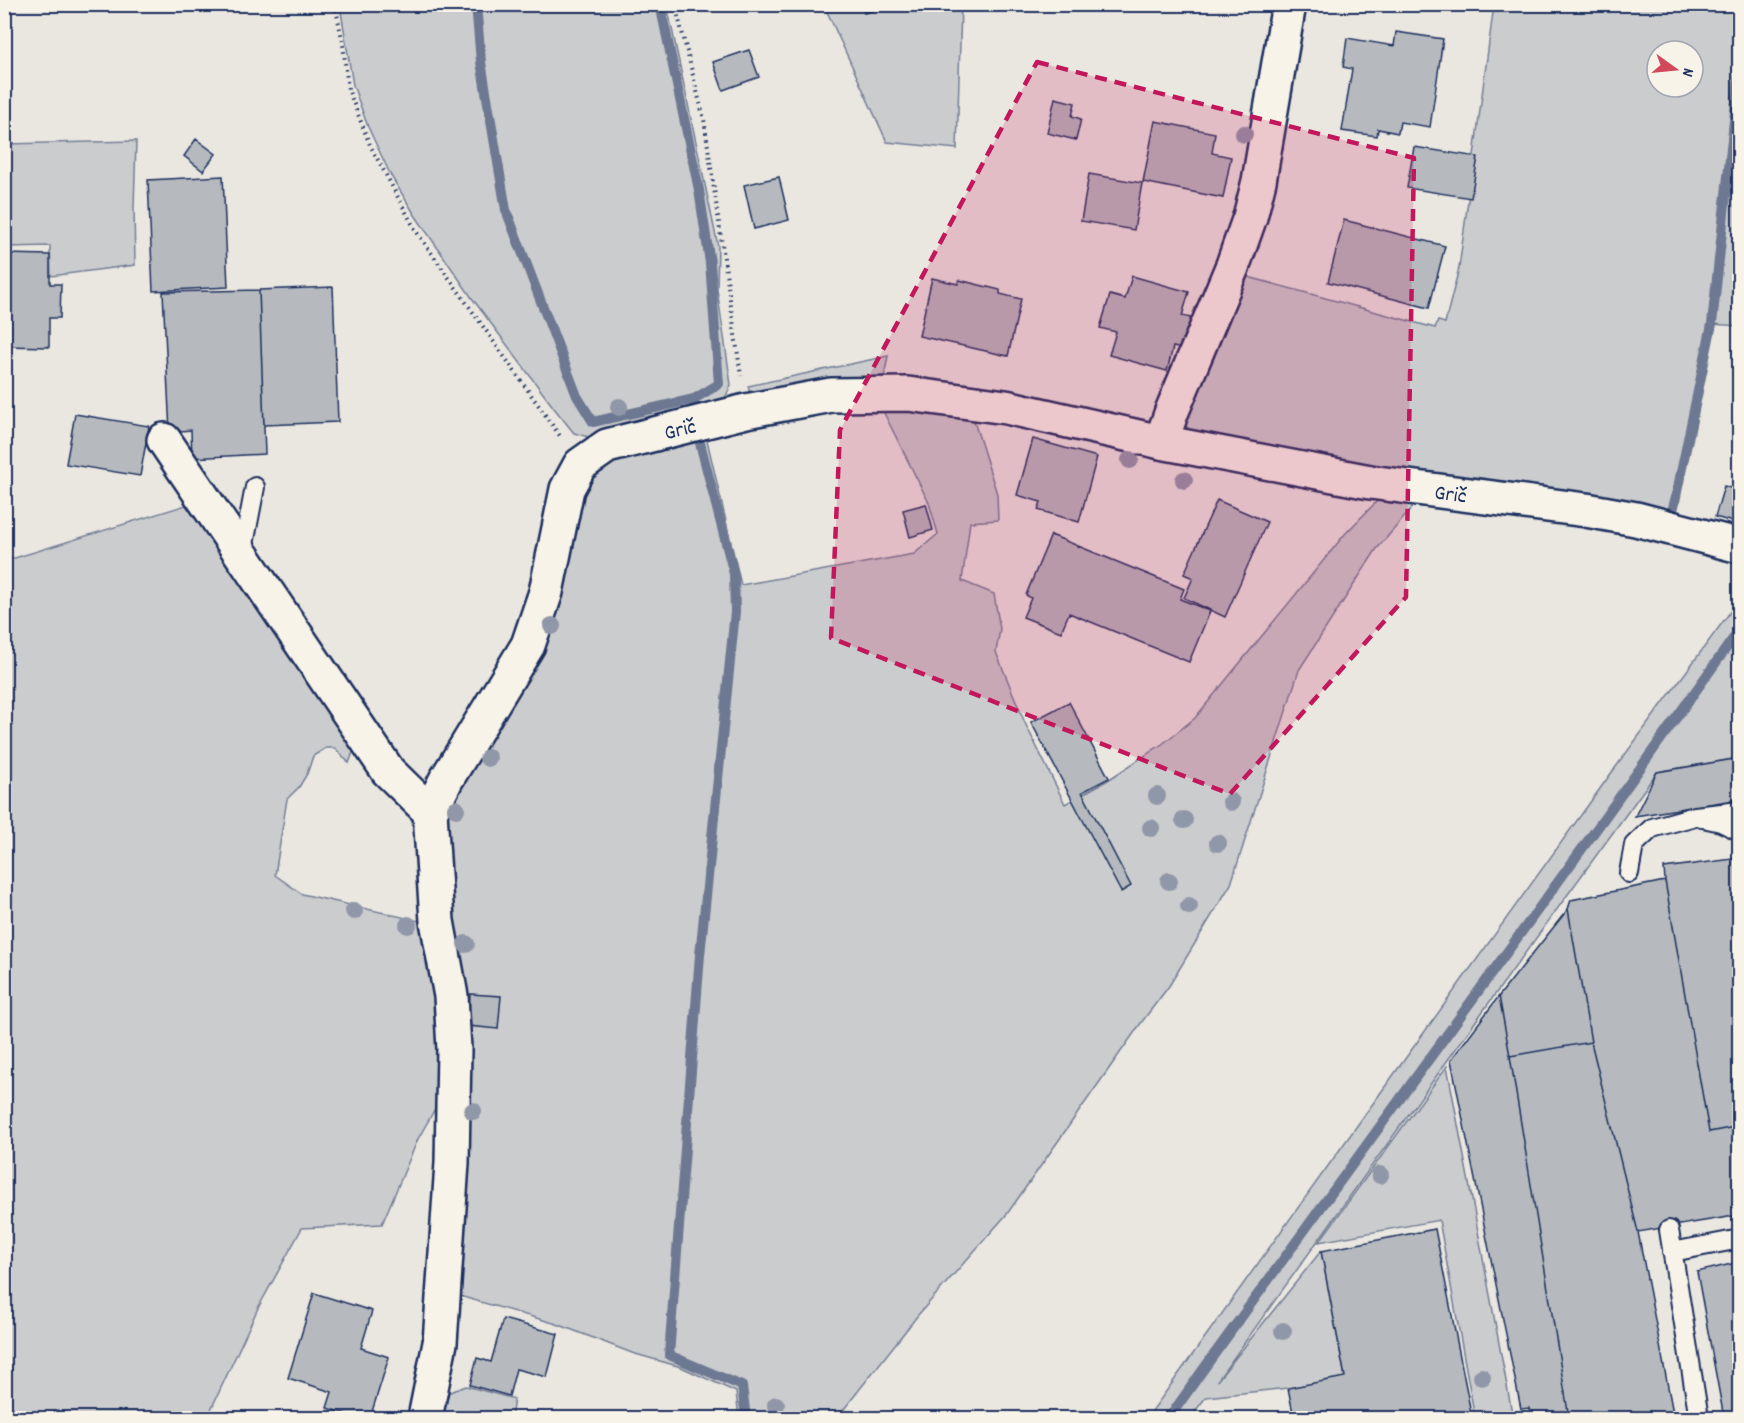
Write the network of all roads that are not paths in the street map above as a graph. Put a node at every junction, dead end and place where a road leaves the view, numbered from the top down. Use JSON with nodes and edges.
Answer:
{"nodes":[{"id":1,"x":1289,"y":4,"type":"edge"},
{"id":2,"x":164,"y":440,"type":"dead end"},
{"id":3,"x":1161,"y":442,"type":"junction"},
{"id":4,"x":255,"y":487,"type":"dead end"},
{"id":5,"x":1740,"y":546,"type":"edge"},
{"id":6,"x":242,"y":555,"type":"junction"},
{"id":7,"x":1740,"y":811,"type":"edge"},
{"id":8,"x":430,"y":812,"type":"junction"},
{"id":9,"x":1695,"y":816,"type":"junction"},
{"id":10,"x":1740,"y":831,"type":"edge"},
{"id":11,"x":1629,"y":873,"type":"dead end"},
{"id":12,"x":1669,"y":1230,"type":"dead end"},
{"id":13,"x":1735,"y":1240,"type":"dead end"},
{"id":14,"x":1672,"y":1252,"type":"junction"},
{"id":15,"x":425,"y":1419,"type":"edge"},
{"id":16,"x":1699,"y":1419,"type":"edge"}],
"edges":[{"from":1,"to":3,"type":"street"},
{"from":2,"to":6,"type":"street"},
{"from":3,"to":5,"type":"street","name":"Grič"},
{"from":3,"to":8,"type":"street","name":"Grič"},
{"from":4,"to":6,"type":"lane"},
{"from":6,"to":8,"type":"street"},
{"from":7,"to":9,"type":"lane"},
{"from":8,"to":15,"type":"street"},
{"from":9,"to":10,"type":"lane"},
{"from":9,"to":11,"type":"lane"},
{"from":12,"to":14,"type":"lane"},
{"from":13,"to":14,"type":"lane"},
{"from":14,"to":16,"type":"lane"}]}
